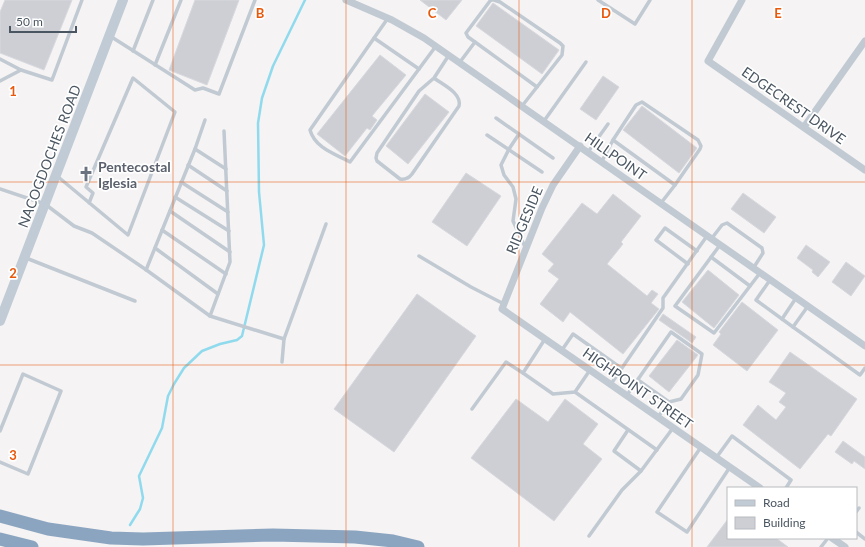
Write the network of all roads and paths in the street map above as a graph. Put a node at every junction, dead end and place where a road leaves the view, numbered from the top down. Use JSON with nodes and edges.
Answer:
{"nodes":[{"id":1,"x":82,"y":0,"type":"edge"},
{"id":2,"x":123,"y":0,"type":"edge"},
{"id":3,"x":154,"y":0,"type":"edge"},
{"id":4,"x":181,"y":0,"type":"edge"},
{"id":5,"x":255,"y":0,"type":"edge"},
{"id":6,"x":346,"y":0,"type":"edge"},
{"id":7,"x":493,"y":0,"type":"edge"},
{"id":8,"x":598,"y":0,"type":"edge"},
{"id":9,"x":650,"y":0,"type":"edge"},
{"id":10,"x":742,"y":0,"type":"edge"},
{"id":11,"x":388,"y":18,"type":"junction"},
{"id":12,"x":109,"y":36,"type":"junction"},
{"id":13,"x":374,"y":38,"type":"junction"},
{"id":14,"x":865,"y":41,"type":"edge"},
{"id":15,"x":475,"y":42,"type":"junction"},
{"id":16,"x":436,"y":46,"type":"junction"},
{"id":17,"x":133,"y":51,"type":"junction"},
{"id":18,"x":449,"y":55,"type":"junction"},
{"id":19,"x":0,"y":59,"type":"edge"},
{"id":20,"x":460,"y":62,"type":"junction"},
{"id":21,"x":586,"y":62,"type":"dead end"},
{"id":22,"x":155,"y":65,"type":"junction"},
{"id":23,"x":419,"y":69,"type":"junction"},
{"id":24,"x":22,"y":70,"type":"junction"},
{"id":25,"x":434,"y":78,"type":"junction"},
{"id":26,"x":0,"y":81,"type":"edge"},
{"id":27,"x":537,"y":87,"type":"junction"},
{"id":28,"x":522,"y":106,"type":"junction"},
{"id":29,"x":496,"y":118,"type":"dead end"},
{"id":30,"x":205,"y":120,"type":"dead end"},
{"id":31,"x":544,"y":121,"type":"junction"},
{"id":32,"x":608,"y":124,"type":"dead end"},
{"id":33,"x":804,"y":127,"type":"junction"},
{"id":34,"x":224,"y":131,"type":"dead end"},
{"id":35,"x":519,"y":134,"type":"junction"},
{"id":36,"x":487,"y":135,"type":"dead end"},
{"id":37,"x":613,"y":140,"type":"junction"},
{"id":38,"x":580,"y":146,"type":"junction"},
{"id":39,"x":195,"y":149,"type":"junction"},
{"id":40,"x":509,"y":149,"type":"junction"},
{"id":41,"x":588,"y":152,"type":"junction"},
{"id":42,"x":553,"y":158,"type":"dead end"},
{"id":43,"x":602,"y":161,"type":"junction"},
{"id":44,"x":188,"y":165,"type":"junction"},
{"id":45,"x":226,"y":169,"type":"junction"},
{"id":46,"x":865,"y":170,"type":"edge"},
{"id":47,"x":542,"y":172,"type":"dead end"},
{"id":48,"x":56,"y":175,"type":"junction"},
{"id":49,"x":181,"y":182,"type":"junction"},
{"id":50,"x":675,"y":185,"type":"junction"},
{"id":51,"x":0,"y":188,"type":"edge"},
{"id":52,"x":227,"y":191,"type":"junction"},
{"id":53,"x":175,"y":197,"type":"junction"},
{"id":54,"x":89,"y":203,"type":"junction"},
{"id":55,"x":661,"y":203,"type":"junction"},
{"id":56,"x":45,"y":204,"type":"junction"},
{"id":57,"x":170,"y":211,"type":"junction"},
{"id":58,"x":228,"y":212,"type":"junction"},
{"id":59,"x":326,"y":224,"type":"dead end"},
{"id":60,"x":162,"y":230,"type":"junction"},
{"id":61,"x":229,"y":231,"type":"junction"},
{"id":62,"x":710,"y":237,"type":"junction"},
{"id":63,"x":720,"y":244,"type":"junction"},
{"id":64,"x":155,"y":248,"type":"junction"},
{"id":65,"x":526,"y":249,"type":"junction"},
{"id":66,"x":697,"y":251,"type":"junction"},
{"id":67,"x":230,"y":252,"type":"junction"},
{"id":68,"x":419,"y":256,"type":"dead end"},
{"id":69,"x":711,"y":257,"type":"junction"},
{"id":70,"x":25,"y":258,"type":"junction"},
{"id":71,"x":688,"y":264,"type":"junction"},
{"id":72,"x":754,"y":268,"type":"junction"},
{"id":73,"x":146,"y":270,"type":"junction"},
{"id":74,"x":761,"y":272,"type":"junction"},
{"id":75,"x":226,"y":274,"type":"junction"},
{"id":76,"x":770,"y":279,"type":"junction"},
{"id":77,"x":750,"y":286,"type":"junction"},
{"id":78,"x":218,"y":294,"type":"junction"},
{"id":79,"x":796,"y":297,"type":"junction"},
{"id":80,"x":135,"y":301,"type":"dead end"},
{"id":81,"x":503,"y":306,"type":"junction"},
{"id":82,"x":808,"y":306,"type":"junction"},
{"id":83,"x":210,"y":316,"type":"junction"},
{"id":84,"x":782,"y":319,"type":"junction"},
{"id":85,"x":0,"y":321,"type":"edge"},
{"id":86,"x":793,"y":327,"type":"junction"},
{"id":87,"x":284,"y":338,"type":"junction"},
{"id":88,"x":546,"y":339,"type":"junction"},
{"id":89,"x":865,"y":346,"type":"edge"},
{"id":90,"x":562,"y":350,"type":"junction"},
{"id":91,"x":282,"y":362,"type":"dead end"},
{"id":92,"x":621,"y":368,"type":"junction"},
{"id":93,"x":865,"y":368,"type":"edge"},
{"id":94,"x":590,"y":370,"type":"junction"},
{"id":95,"x":522,"y":373,"type":"junction"},
{"id":96,"x":638,"y":380,"type":"junction"},
{"id":97,"x":611,"y":384,"type":"junction"},
{"id":98,"x":575,"y":392,"type":"junction"},
{"id":99,"x":627,"y":395,"type":"junction"},
{"id":100,"x":669,"y":402,"type":"junction"},
{"id":101,"x":472,"y":409,"type":"dead end"},
{"id":102,"x":658,"y":417,"type":"junction"},
{"id":103,"x":673,"y":428,"type":"junction"},
{"id":104,"x":628,"y":430,"type":"junction"},
{"id":105,"x":0,"y":431,"type":"edge"},
{"id":106,"x":701,"y":447,"type":"junction"},
{"id":107,"x":657,"y":450,"type":"junction"},
{"id":108,"x":716,"y":458,"type":"junction"},
{"id":109,"x":0,"y":462,"type":"edge"},
{"id":110,"x":730,"y":467,"type":"junction"},
{"id":111,"x":641,"y":471,"type":"junction"},
{"id":112,"x":759,"y":487,"type":"edge"},
{"id":113,"x":787,"y":487,"type":"edge"},
{"id":114,"x":859,"y":508,"type":"dead end"},
{"id":115,"x":857,"y":511,"type":"edge"},
{"id":116,"x":0,"y":516,"type":"edge"},
{"id":117,"x":857,"y":533,"type":"edge"},
{"id":118,"x":590,"y":536,"type":"dead end"},
{"id":119,"x":0,"y":538,"type":"edge"},
{"id":120,"x":827,"y":539,"type":"edge"},
{"id":121,"x":833,"y":539,"type":"edge"},
{"id":122,"x":865,"y":539,"type":"edge"},
{"id":123,"x":32,"y":547,"type":"edge"},
{"id":124,"x":418,"y":547,"type":"edge"},
{"id":125,"x":821,"y":547,"type":"edge"},
{"id":126,"x":844,"y":547,"type":"edge"}],
"edges":[{"from":1,"to":24,"type":"lane"},
{"from":2,"to":12,"type":"main road","name":"NACOGDOCHES ROAD"},
{"from":3,"to":17,"type":"lane"},
{"from":4,"to":22,"type":"lane"},
{"from":5,"to":22,"type":"lane"},
{"from":6,"to":11,"type":"street","name":"HILLPOINT"},
{"from":7,"to":15,"type":"lane"},
{"from":7,"to":27,"type":"lane"},
{"from":8,"to":9,"type":"lane"},
{"from":10,"to":33,"type":"street","name":"EDGECREST DRIVE"},
{"from":11,"to":13,"type":"lane"},
{"from":11,"to":16,"type":"street","name":"HILLPOINT"},
{"from":12,"to":17,"type":"lane"},
{"from":12,"to":48,"type":"main road","name":"NACOGDOCHES ROAD"},
{"from":13,"to":23,"type":"lane"},
{"from":13,"to":23,"type":"lane"},
{"from":14,"to":33,"type":"street"},
{"from":15,"to":20,"type":"lane"},
{"from":15,"to":27,"type":"lane"},
{"from":16,"to":18,"type":"street","name":"HILLPOINT"},
{"from":16,"to":23,"type":"lane"},
{"from":17,"to":22,"type":"lane"},
{"from":18,"to":20,"type":"street","name":"HILLPOINT"},
{"from":18,"to":25,"type":"lane"},
{"from":19,"to":24,"type":"lane"},
{"from":20,"to":28,"type":"street","name":"HILLPOINT"},
{"from":21,"to":31,"type":"lane"},
{"from":24,"to":26,"type":"lane"},
{"from":25,"to":25,"type":"lane"},
{"from":27,"to":28,"type":"lane"},
{"from":28,"to":31,"type":"street","name":"HILLPOINT"},
{"from":29,"to":35,"type":"lane"},
{"from":30,"to":39,"type":"lane"},
{"from":31,"to":38,"type":"street","name":"HILLPOINT"},
{"from":32,"to":41,"type":"lane"},
{"from":33,"to":46,"type":"street","name":"EDGECREST DRIVE"},
{"from":34,"to":45,"type":"lane"},
{"from":35,"to":40,"type":"lane"},
{"from":35,"to":42,"type":"lane"},
{"from":36,"to":40,"type":"lane"},
{"from":37,"to":43,"type":"lane"},
{"from":37,"to":50,"type":"lane"},
{"from":37,"to":50,"type":"lane"},
{"from":38,"to":41,"type":"street","name":"HILLPOINT"},
{"from":38,"to":65,"type":"street","name":"RIDGESIDE"},
{"from":39,"to":44,"type":"lane"},
{"from":39,"to":45,"type":"lane"},
{"from":40,"to":47,"type":"lane"},
{"from":40,"to":65,"type":"lane"},
{"from":41,"to":43,"type":"street","name":"HILLPOINT"},
{"from":43,"to":55,"type":"street","name":"HILLPOINT"},
{"from":44,"to":49,"type":"lane"},
{"from":44,"to":52,"type":"lane"},
{"from":45,"to":52,"type":"lane"},
{"from":48,"to":54,"type":"lane"},
{"from":48,"to":56,"type":"main road","name":"NACOGDOCHES ROAD"},
{"from":49,"to":53,"type":"lane"},
{"from":49,"to":58,"type":"lane"},
{"from":50,"to":55,"type":"lane"},
{"from":51,"to":56,"type":"lane"},
{"from":52,"to":58,"type":"lane"},
{"from":53,"to":57,"type":"lane"},
{"from":53,"to":61,"type":"lane"},
{"from":54,"to":54,"type":"lane"},
{"from":55,"to":62,"type":"street","name":"HILLPOINT"},
{"from":56,"to":70,"type":"main road","name":"NACOGDOCHES ROAD"},
{"from":56,"to":73,"type":"lane"},
{"from":57,"to":60,"type":"lane"},
{"from":57,"to":67,"type":"lane"},
{"from":58,"to":61,"type":"lane"},
{"from":59,"to":87,"type":"lane"},
{"from":60,"to":64,"type":"lane"},
{"from":60,"to":75,"type":"lane"},
{"from":61,"to":67,"type":"lane"},
{"from":62,"to":63,"type":"street","name":"HILLPOINT"},
{"from":62,"to":66,"type":"lane"},
{"from":62,"to":72,"type":"lane"},
{"from":63,"to":69,"type":"lane"},
{"from":63,"to":72,"type":"street","name":"HILLPOINT"},
{"from":64,"to":73,"type":"lane"},
{"from":64,"to":78,"type":"lane"},
{"from":65,"to":81,"type":"street","name":"RIDGESIDE"},
{"from":66,"to":71,"type":"lane"},
{"from":66,"to":71,"type":"lane"},
{"from":67,"to":75,"type":"lane"},
{"from":68,"to":81,"type":"lane"},
{"from":69,"to":77,"type":"lane"},
{"from":69,"to":77,"type":"lane"},
{"from":70,"to":80,"type":"lane"},
{"from":70,"to":85,"type":"main road","name":"NACOGDOCHES ROAD"},
{"from":71,"to":92,"type":"lane"},
{"from":72,"to":74,"type":"street","name":"HILLPOINT"},
{"from":73,"to":83,"type":"lane"},
{"from":74,"to":76,"type":"street","name":"HILLPOINT"},
{"from":74,"to":77,"type":"lane"},
{"from":75,"to":78,"type":"lane"},
{"from":76,"to":79,"type":"street","name":"HILLPOINT"},
{"from":76,"to":84,"type":"lane"},
{"from":78,"to":83,"type":"lane"},
{"from":79,"to":82,"type":"street","name":"HILLPOINT"},
{"from":79,"to":84,"type":"lane"},
{"from":81,"to":88,"type":"street","name":"HIGHPOINT STREET"},
{"from":82,"to":86,"type":"lane"},
{"from":82,"to":89,"type":"street","name":"HILLPOINT"},
{"from":83,"to":87,"type":"lane"},
{"from":84,"to":86,"type":"lane"},
{"from":86,"to":93,"type":"lane"},
{"from":87,"to":91,"type":"lane"},
{"from":88,"to":90,"type":"street","name":"HIGHPOINT STREET"},
{"from":88,"to":95,"type":"lane"},
{"from":90,"to":92,"type":"lane"},
{"from":90,"to":94,"type":"street","name":"HIGHPOINT STREET"},
{"from":92,"to":97,"type":"lane"},
{"from":94,"to":97,"type":"street","name":"HIGHPOINT STREET"},
{"from":94,"to":98,"type":"lane"},
{"from":95,"to":98,"type":"lane"},
{"from":95,"to":101,"type":"lane"},
{"from":96,"to":99,"type":"lane"},
{"from":96,"to":100,"type":"lane"},
{"from":96,"to":100,"type":"lane"},
{"from":97,"to":99,"type":"street","name":"HIGHPOINT STREET"},
{"from":98,"to":104,"type":"lane"},
{"from":99,"to":102,"type":"street","name":"HIGHPOINT STREET"},
{"from":100,"to":102,"type":"lane"},
{"from":102,"to":103,"type":"street","name":"HIGHPOINT STREET"},
{"from":103,"to":106,"type":"street","name":"HIGHPOINT STREET"},
{"from":103,"to":107,"type":"lane"},
{"from":104,"to":107,"type":"lane"},
{"from":104,"to":111,"type":"lane"},
{"from":105,"to":109,"type":"lane"},
{"from":106,"to":108,"type":"street","name":"HIGHPOINT STREET"},
{"from":106,"to":110,"type":"lane"},
{"from":107,"to":111,"type":"lane"},
{"from":108,"to":110,"type":"street","name":"HIGHPOINT STREET"},
{"from":108,"to":113,"type":"lane"},
{"from":110,"to":112,"type":"street","name":"HIGHPOINT STREET"},
{"from":111,"to":118,"type":"lane"},
{"from":114,"to":115,"type":"lane"},
{"from":116,"to":124,"type":"highway"},
{"from":117,"to":122,"type":"lane"},
{"from":119,"to":123,"type":"highway"},
{"from":120,"to":125,"type":"lane"},
{"from":121,"to":126,"type":"street"}]}
